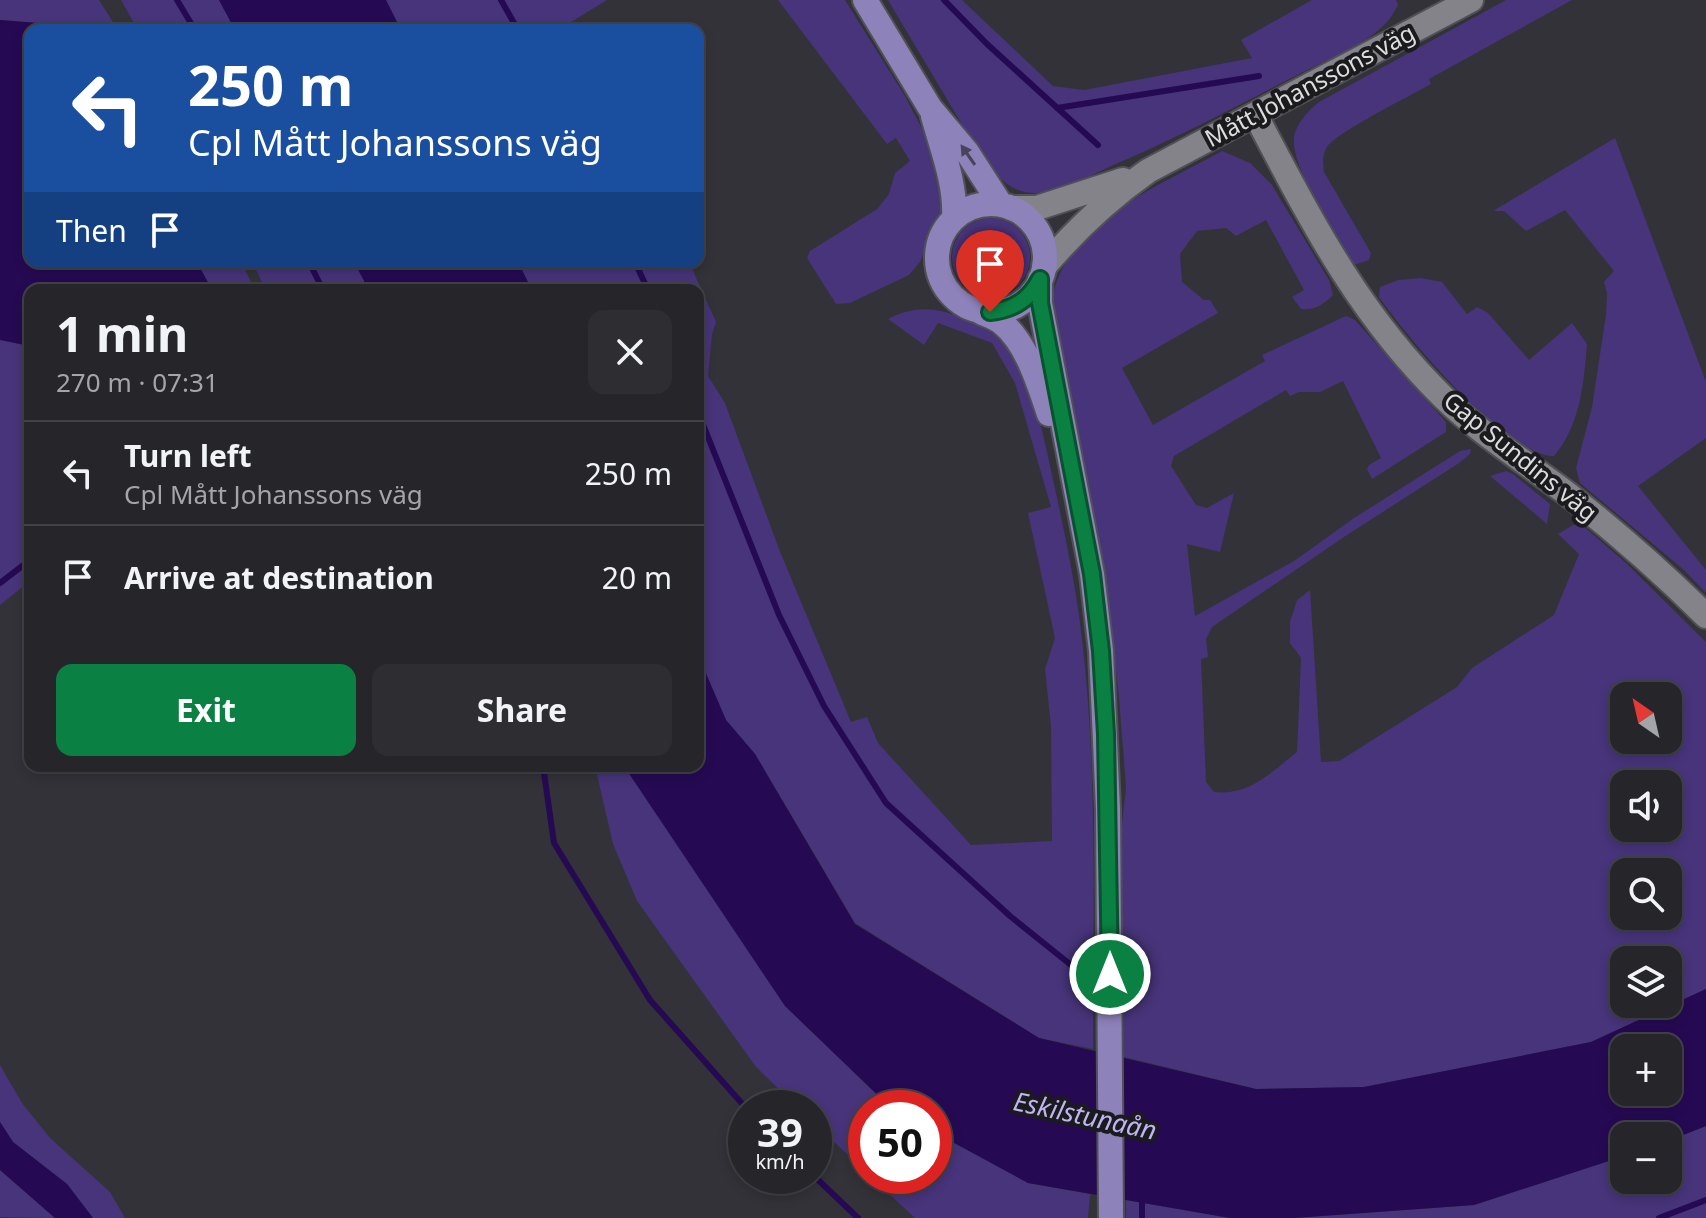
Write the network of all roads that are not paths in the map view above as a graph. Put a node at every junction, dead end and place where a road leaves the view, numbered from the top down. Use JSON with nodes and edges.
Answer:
{"nodes":[{"id":1,"x":865,"y":0,"type":"edge"},
{"id":2,"x":1471,"y":0,"type":"edge"},
{"id":3,"x":930,"y":108,"type":"junction"},
{"id":4,"x":1256,"y":116,"type":"junction"},
{"id":5,"x":1148,"y":171,"type":"junction"},
{"id":6,"x":1006,"y":206,"type":"junction"},
{"id":7,"x":954,"y":218,"type":"junction"},
{"id":8,"x":1042,"y":273,"type":"junction"},
{"id":9,"x":979,"y":311,"type":"junction"},
{"id":10,"x":1070,"y":467,"type":"junction"},
{"id":11,"x":1706,"y":616,"type":"edge"},
{"id":12,"x":1111,"y":1218,"type":"edge"}],
"edges":[{"from":1,"to":3,"type":"main road"},
{"from":2,"to":4,"type":"street","name":"Mått Johanssons väg"},
{"from":6,"to":3,"type":"main road","one_way":true},
{"from":3,"to":7,"type":"main road"},
{"from":4,"to":5,"type":"street","name":"Mått Johanssons väg"},
{"from":4,"to":11,"type":"street","name":"Gap Sundins väg"},
{"from":5,"to":6,"type":"street","name":"Mått Johanssons väg"},
{"from":5,"to":8,"type":"street","name":"Mått Johanssons väg"},
{"from":6,"to":7,"type":"main road"},
{"from":6,"to":8,"type":"main road"},
{"from":7,"to":9,"type":"main road"},
{"from":8,"to":9,"type":"main road"},
{"from":8,"to":10,"type":"main road"},
{"from":9,"to":10,"type":"main road"},
{"from":10,"to":12,"type":"main road"}]}
